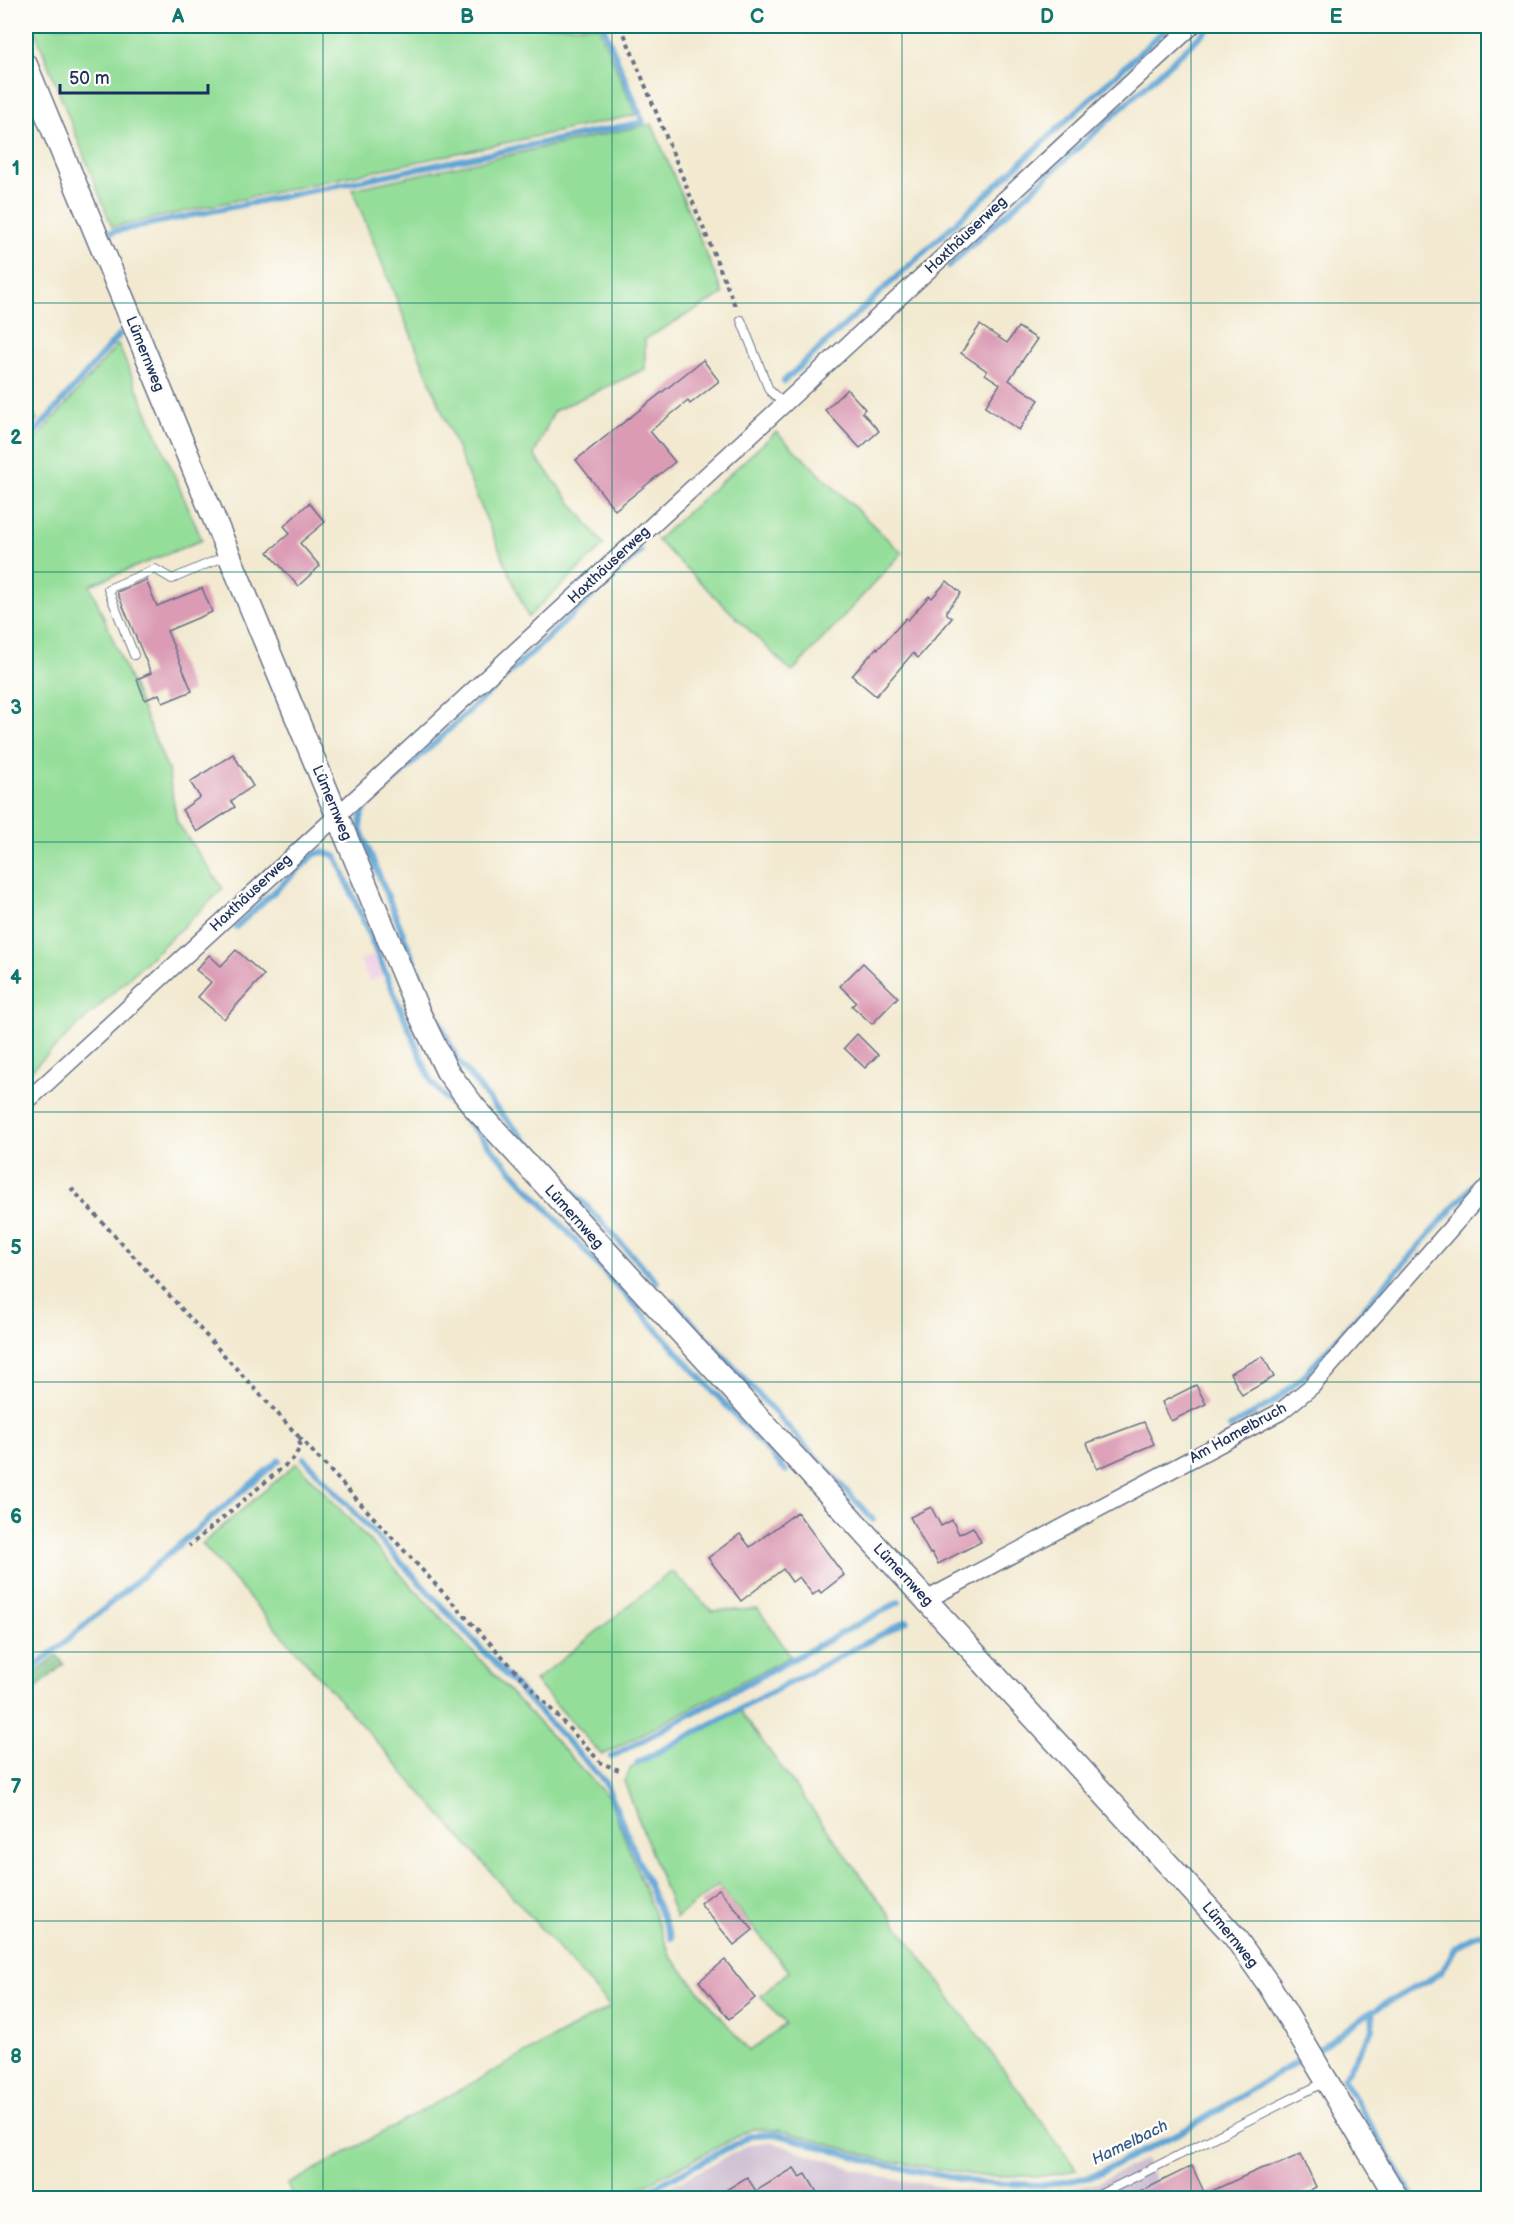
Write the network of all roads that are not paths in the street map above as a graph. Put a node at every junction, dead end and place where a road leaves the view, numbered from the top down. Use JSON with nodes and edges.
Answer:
{"nodes":[{"id":1,"x":1192,"y":26,"type":"edge"},
{"id":2,"x":26,"y":65,"type":"edge"},
{"id":3,"x":741,"y":320,"type":"road end"},
{"id":4,"x":784,"y":404,"type":"junction"},
{"id":5,"x":228,"y":555,"type":"junction"},
{"id":6,"x":134,"y":655,"type":"dead end"},
{"id":7,"x":337,"y":814,"type":"junction"},
{"id":8,"x":26,"y":1102,"type":"edge"},
{"id":9,"x":1488,"y":1186,"type":"edge"},
{"id":10,"x":926,"y":1600,"type":"junction"},
{"id":11,"x":1323,"y":2073,"type":"junction"},
{"id":12,"x":1083,"y":2199,"type":"edge"},
{"id":13,"x":1397,"y":2199,"type":"edge"}],
"edges":[{"from":1,"to":4,"type":"street","name":"Haxthäuserweg"},
{"from":2,"to":5,"type":"street","name":"Lümernweg"},
{"from":3,"to":4,"type":"lane"},
{"from":4,"to":7,"type":"street","name":"Haxthäuserweg"},
{"from":5,"to":6,"type":"lane"},
{"from":5,"to":7,"type":"street","name":"Lümernweg"},
{"from":7,"to":8,"type":"street","name":"Haxthäuserweg"},
{"from":7,"to":10,"type":"street","name":"Lümernweg"},
{"from":9,"to":10,"type":"street","name":"Am Hamelbruch"},
{"from":10,"to":11,"type":"street","name":"Lümernweg"},
{"from":11,"to":12,"type":"lane"},
{"from":11,"to":13,"type":"street","name":"Lümernweg"}]}
